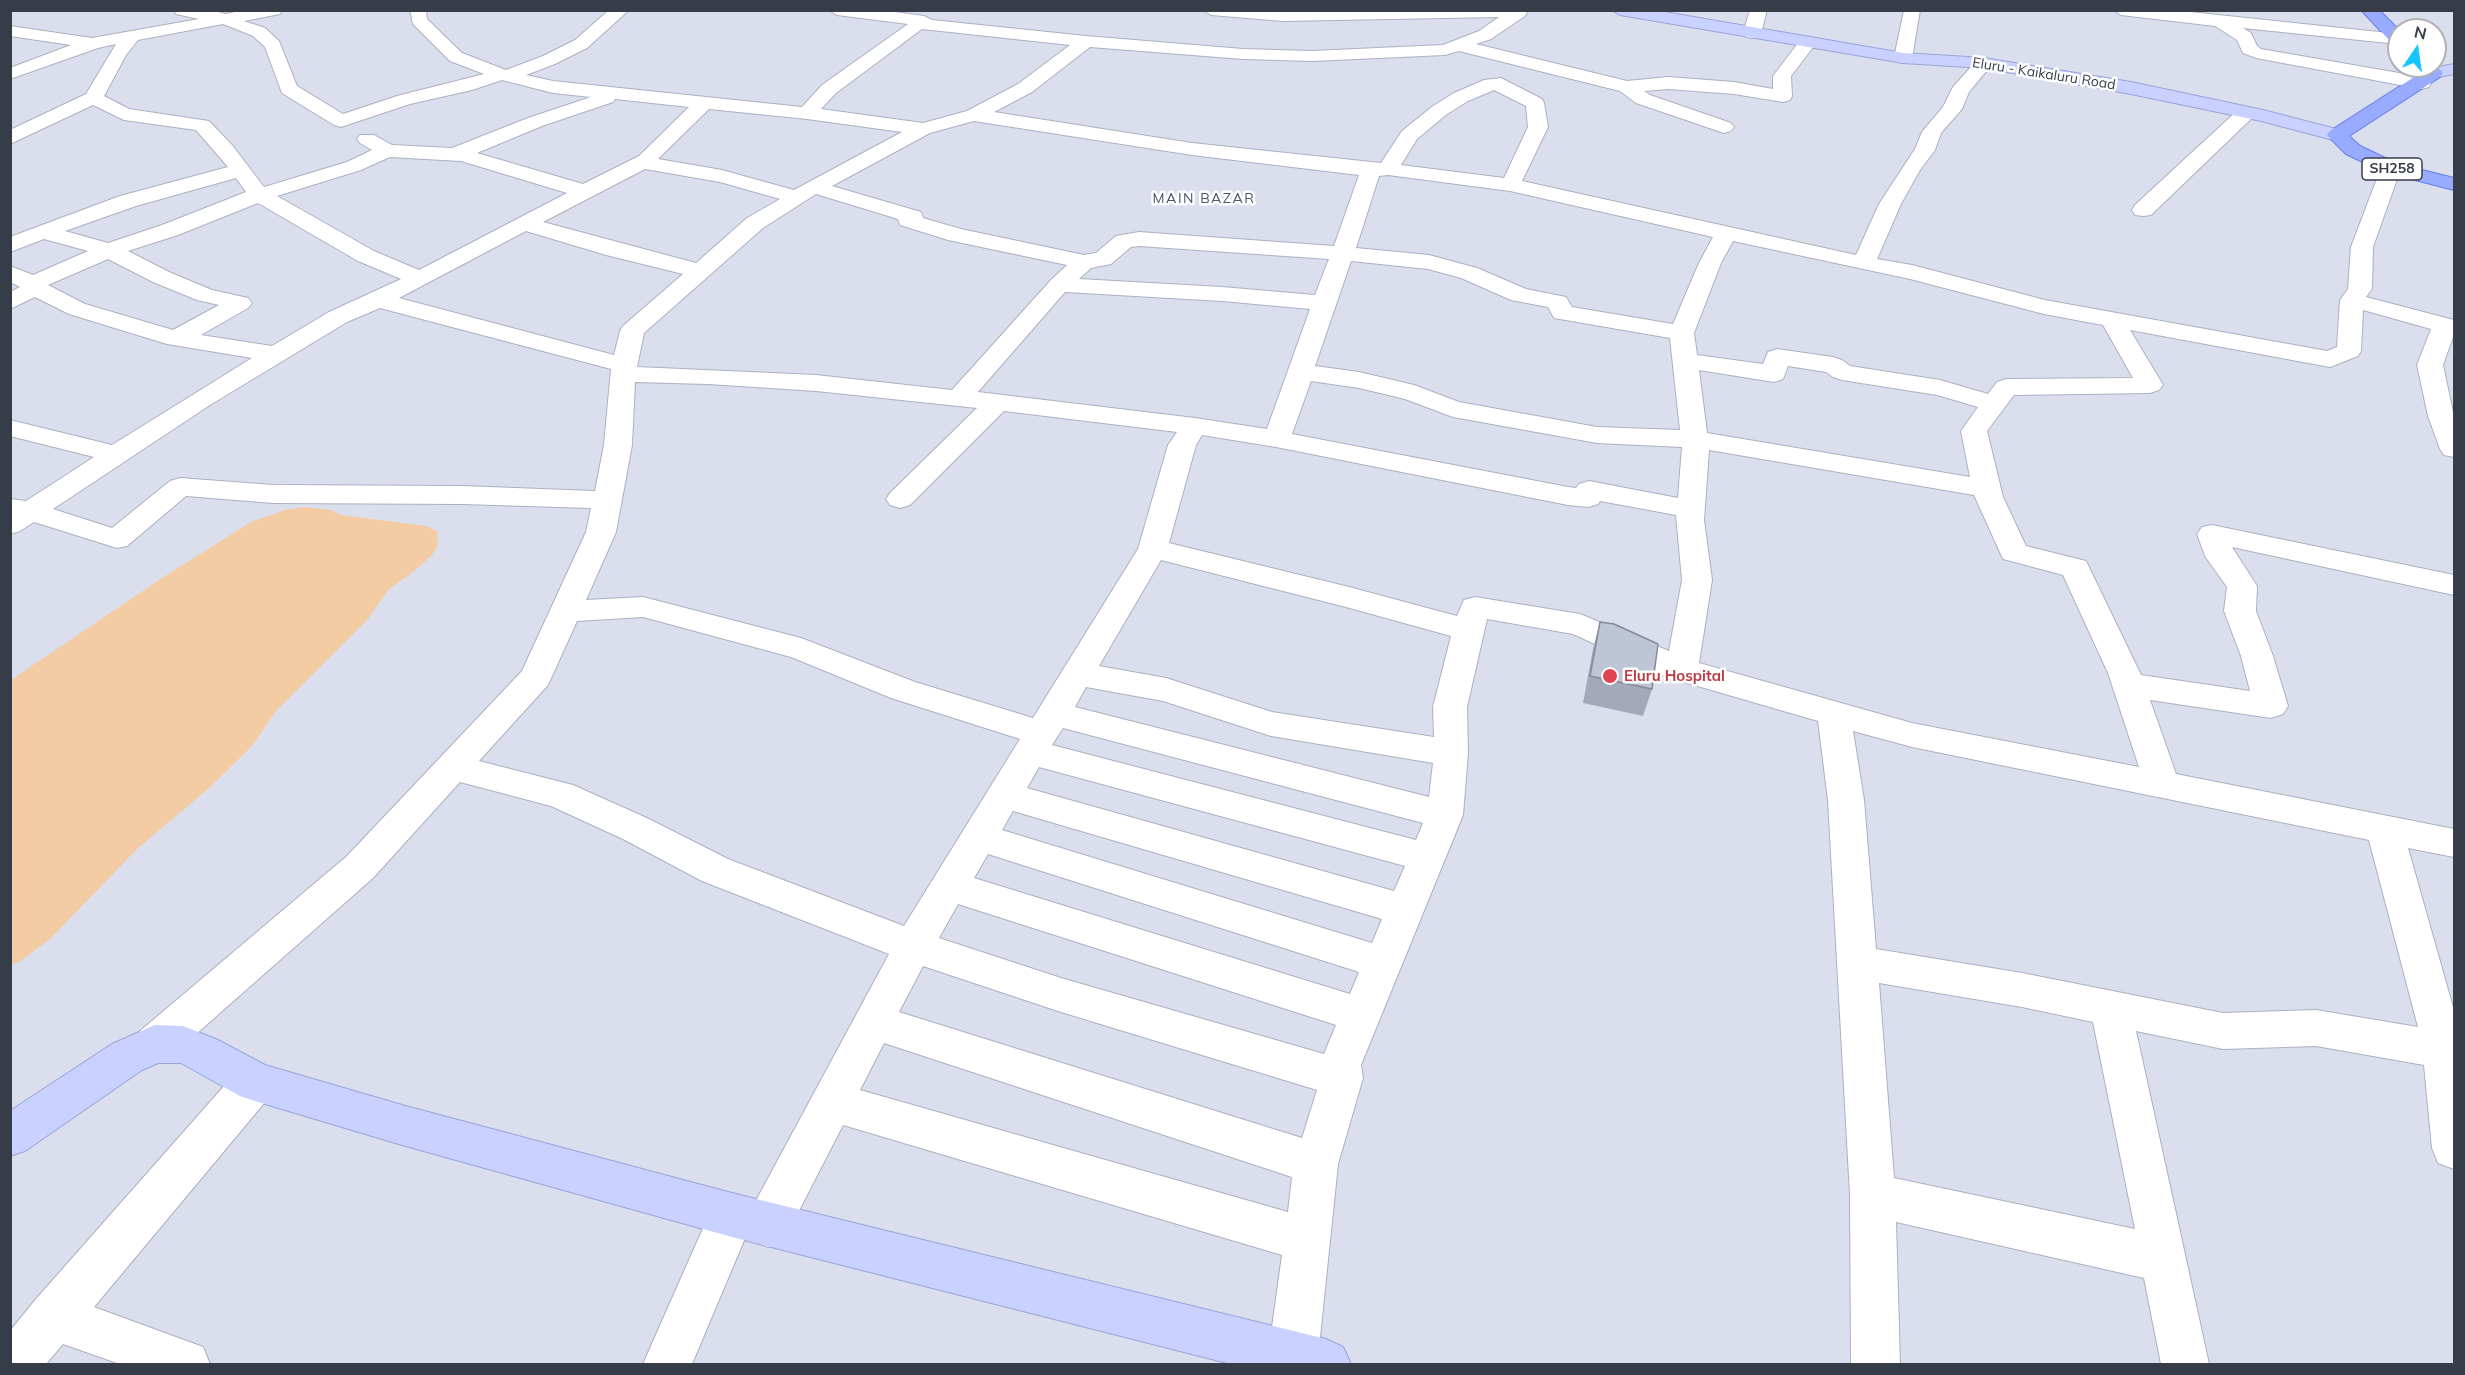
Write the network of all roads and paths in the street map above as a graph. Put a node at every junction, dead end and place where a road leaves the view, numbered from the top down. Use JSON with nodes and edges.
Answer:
{"nodes":[{"id":1,"x":182,"y":10,"type":"edge"},
{"id":2,"x":274,"y":10,"type":"edge"},
{"id":3,"x":418,"y":10,"type":"edge"},
{"id":4,"x":621,"y":10,"type":"edge"},
{"id":5,"x":837,"y":10,"type":"edge"},
{"id":6,"x":1620,"y":10,"type":"edge"},
{"id":7,"x":1759,"y":10,"type":"edge"},
{"id":8,"x":1912,"y":10,"type":"edge"},
{"id":9,"x":2121,"y":10,"type":"edge"},
{"id":10,"x":2369,"y":10,"type":"edge"},
{"id":11,"x":1221,"y":11,"type":"edge"},
{"id":12,"x":1520,"y":11,"type":"edge"},
{"id":13,"x":222,"y":18,"type":"junction"},
{"id":14,"x":2219,"y":21,"type":"junction"},
{"id":15,"x":919,"y":24,"type":"junction"},
{"id":16,"x":2387,"y":29,"type":"edge"},
{"id":17,"x":10,"y":31,"type":"edge"},
{"id":18,"x":1752,"y":33,"type":"junction"},
{"id":19,"x":131,"y":38,"type":"junction"},
{"id":20,"x":2387,"y":39,"type":"edge"},
{"id":21,"x":1086,"y":41,"type":"junction"},
{"id":22,"x":1808,"y":42,"type":"junction"},
{"id":23,"x":94,"y":43,"type":"junction"},
{"id":24,"x":1456,"y":45,"type":"junction"},
{"id":25,"x":1181,"y":49,"type":"junction"},
{"id":26,"x":1903,"y":58,"type":"junction"},
{"id":27,"x":1522,"y":62,"type":"junction"},
{"id":28,"x":1984,"y":63,"type":"junction"},
{"id":29,"x":2387,"y":69,"type":"edge"},
{"id":30,"x":10,"y":74,"type":"edge"},
{"id":31,"x":504,"y":74,"type":"junction"},
{"id":32,"x":2421,"y":78,"type":"edge"},
{"id":33,"x":1501,"y":84,"type":"junction"},
{"id":34,"x":1627,"y":87,"type":"junction"},
{"id":35,"x":614,"y":95,"type":"junction"},
{"id":36,"x":93,"y":98,"type":"junction"},
{"id":37,"x":705,"y":103,"type":"junction"},
{"id":38,"x":807,"y":113,"type":"junction"},
{"id":39,"x":2246,"y":113,"type":"junction"},
{"id":40,"x":974,"y":115,"type":"junction"},
{"id":41,"x":341,"y":121,"type":"junction"},
{"id":42,"x":1725,"y":128,"type":"dead end"},
{"id":43,"x":923,"y":129,"type":"junction"},
{"id":44,"x":2337,"y":135,"type":"junction"},
{"id":45,"x":10,"y":138,"type":"edge"},
{"id":46,"x":387,"y":151,"type":"junction"},
{"id":47,"x":454,"y":155,"type":"junction"},
{"id":48,"x":641,"y":162,"type":"junction"},
{"id":49,"x":2391,"y":168,"type":"junction"},
{"id":50,"x":1379,"y":169,"type":"junction"},
{"id":51,"x":240,"y":170,"type":"junction"},
{"id":52,"x":2454,"y":184,"type":"edge"},
{"id":53,"x":1510,"y":185,"type":"junction"},
{"id":54,"x":583,"y":191,"type":"junction"},
{"id":55,"x":805,"y":192,"type":"junction"},
{"id":56,"x":259,"y":195,"type":"junction"},
{"id":57,"x":128,"y":201,"type":"junction"},
{"id":58,"x":2143,"y":210,"type":"dead end"},
{"id":59,"x":525,"y":224,"type":"junction"},
{"id":60,"x":182,"y":225,"type":"junction"},
{"id":61,"x":42,"y":232,"type":"junction"},
{"id":62,"x":1726,"y":233,"type":"junction"},
{"id":63,"x":10,"y":244,"type":"edge"},
{"id":64,"x":109,"y":250,"type":"junction"},
{"id":65,"x":1343,"y":253,"type":"junction"},
{"id":66,"x":1084,"y":262,"type":"junction"},
{"id":67,"x":1864,"y":263,"type":"junction"},
{"id":68,"x":699,"y":271,"type":"junction"},
{"id":69,"x":10,"y":273,"type":"edge"},
{"id":70,"x":419,"y":278,"type":"junction"},
{"id":71,"x":1059,"y":285,"type":"junction"},
{"id":72,"x":34,"y":286,"type":"junction"},
{"id":73,"x":378,"y":300,"type":"junction"},
{"id":74,"x":2352,"y":300,"type":"junction"},
{"id":75,"x":10,"y":302,"type":"edge"},
{"id":76,"x":1324,"y":303,"type":"junction"},
{"id":77,"x":2112,"y":320,"type":"junction"},
{"id":78,"x":2450,"y":326,"type":"edge"},
{"id":79,"x":176,"y":339,"type":"junction"},
{"id":80,"x":1683,"y":347,"type":"junction"},
{"id":81,"x":277,"y":354,"type":"junction"},
{"id":82,"x":624,"y":369,"type":"junction"},
{"id":83,"x":1299,"y":372,"type":"junction"},
{"id":84,"x":959,"y":398,"type":"junction"},
{"id":85,"x":998,"y":402,"type":"junction"},
{"id":86,"x":1994,"y":404,"type":"junction"},
{"id":87,"x":1195,"y":426,"type":"junction"},
{"id":88,"x":10,"y":428,"type":"edge"},
{"id":89,"x":1276,"y":439,"type":"junction"},
{"id":90,"x":1694,"y":439,"type":"junction"},
{"id":91,"x":2454,"y":449,"type":"edge"},
{"id":92,"x":114,"y":454,"type":"junction"},
{"id":93,"x":1987,"y":488,"type":"junction"},
{"id":94,"x":900,"y":499,"type":"dead end"},
{"id":95,"x":608,"y":501,"type":"junction"},
{"id":96,"x":1691,"y":509,"type":"junction"},
{"id":97,"x":17,"y":514,"type":"edge"},
{"id":98,"x":1153,"y":549,"type":"junction"},
{"id":99,"x":2454,"y":585,"type":"edge"},
{"id":100,"x":566,"y":611,"type":"junction"},
{"id":101,"x":1468,"y":630,"type":"junction"},
{"id":102,"x":1682,"y":670,"type":"junction"},
{"id":103,"x":1077,"y":674,"type":"junction"},
{"id":104,"x":2127,"y":685,"type":"junction"},
{"id":105,"x":1834,"y":713,"type":"junction"},
{"id":106,"x":1041,"y":733,"type":"junction"},
{"id":107,"x":1450,"y":753,"type":"junction"},
{"id":108,"x":452,"y":767,"type":"junction"},
{"id":109,"x":2163,"y":786,"type":"junction"},
{"id":110,"x":1004,"y":795,"type":"junction"},
{"id":111,"x":1445,"y":815,"type":"junction"},
{"id":112,"x":2384,"y":828,"type":"junction"},
{"id":113,"x":978,"y":837,"type":"junction"},
{"id":114,"x":2454,"y":843,"type":"edge"},
{"id":115,"x":1427,"y":857,"type":"junction"},
{"id":116,"x":949,"y":886,"type":"junction"},
{"id":117,"x":1405,"y":910,"type":"junction"},
{"id":118,"x":914,"y":946,"type":"junction"},
{"id":119,"x":1383,"y":963,"type":"junction"},
{"id":120,"x":1858,"y":963,"type":"junction"},
{"id":121,"x":2110,"y":1008,"type":"junction"},
{"id":122,"x":1361,"y":1016,"type":"junction"},
{"id":123,"x":874,"y":1022,"type":"junction"},
{"id":124,"x":155,"y":1044,"type":"junction"},
{"id":125,"x":2443,"y":1050,"type":"junction"},
{"id":126,"x":1342,"y":1078,"type":"junction"},
{"id":127,"x":255,"y":1082,"type":"junction"},
{"id":128,"x":833,"y":1102,"type":"junction"},
{"id":129,"x":10,"y":1136,"type":"edge"},
{"id":130,"x":2454,"y":1148,"type":"edge"},
{"id":131,"x":1316,"y":1164,"type":"junction"},
{"id":132,"x":1873,"y":1195,"type":"junction"},
{"id":133,"x":750,"y":1219,"type":"junction"},
{"id":134,"x":1307,"y":1240,"type":"junction"},
{"id":135,"x":2164,"y":1259,"type":"junction"},
{"id":136,"x":53,"y":1316,"type":"junction"},
{"id":137,"x":1310,"y":1360,"type":"edge"},
{"id":138,"x":14,"y":1365,"type":"edge"},
{"id":139,"x":186,"y":1365,"type":"edge"},
{"id":140,"x":667,"y":1365,"type":"edge"},
{"id":141,"x":1875,"y":1365,"type":"edge"},
{"id":142,"x":2185,"y":1365,"type":"edge"}],
"edges":[{"from":1,"to":13,"type":"street"},
{"from":2,"to":13,"type":"street"},
{"from":3,"to":31,"type":"street"},
{"from":4,"to":31,"type":"street"},
{"from":5,"to":15,"type":"street"},
{"from":6,"to":18,"type":"main road","name":"Eluru - Kaikaluru Road"},
{"from":7,"to":18,"type":"street"},
{"from":8,"to":26,"type":"street"},
{"from":9,"to":14,"type":"street"},
{"from":10,"to":16,"type":"main road"},
{"from":11,"to":12,"type":"street"},
{"from":11,"to":25,"type":"street"},
{"from":12,"to":24,"type":"street"},
{"from":13,"to":19,"type":"street"},
{"from":13,"to":41,"type":"street"},
{"from":14,"to":20,"type":"street"},
{"from":14,"to":29,"type":"street"},
{"from":15,"to":21,"type":"street"},
{"from":15,"to":38,"type":"street"},
{"from":17,"to":23,"type":"street"},
{"from":18,"to":22,"type":"main road","name":"Eluru - Kaikaluru Road"},
{"from":19,"to":23,"type":"street"},
{"from":19,"to":36,"type":"street"},
{"from":21,"to":25,"type":"street"},
{"from":21,"to":40,"type":"street"},
{"from":22,"to":26,"type":"main road","name":"Eluru - Kaikaluru Road"},
{"from":22,"to":34,"type":"street"},
{"from":23,"to":30,"type":"street"},
{"from":24,"to":25,"type":"street"},
{"from":24,"to":27,"type":"street"},
{"from":26,"to":28,"type":"main road","name":"Eluru - Kaikaluru Road"},
{"from":27,"to":33,"type":"street"},
{"from":27,"to":34,"type":"street"},
{"from":28,"to":39,"type":"main road","name":"Eluru - Kaikaluru Road"},
{"from":28,"to":67,"type":"street"},
{"from":31,"to":35,"type":"street"},
{"from":31,"to":41,"type":"street"},
{"from":32,"to":44,"type":"main road"},
{"from":33,"to":50,"type":"street"},
{"from":33,"to":53,"type":"street"},
{"from":34,"to":42,"type":"street"},
{"from":35,"to":37,"type":"street"},
{"from":35,"to":47,"type":"street"},
{"from":36,"to":45,"type":"street"},
{"from":36,"to":51,"type":"street"},
{"from":37,"to":38,"type":"street"},
{"from":37,"to":48,"type":"street"},
{"from":38,"to":43,"type":"street"},
{"from":39,"to":44,"type":"main road","name":"Eluru - Kaikaluru Road"},
{"from":39,"to":58,"type":"street"},
{"from":40,"to":43,"type":"street"},
{"from":40,"to":50,"type":"street"},
{"from":41,"to":46,"type":"street"},
{"from":43,"to":55,"type":"street"},
{"from":44,"to":49,"type":"main road","name":"Eluru - Kaikaluru Road","number":"SH258"},
{"from":46,"to":47,"type":"street"},
{"from":46,"to":56,"type":"street"},
{"from":47,"to":54,"type":"street"},
{"from":48,"to":54,"type":"street"},
{"from":48,"to":55,"type":"street"},
{"from":49,"to":52,"type":"main road","name":"Eluru - Kaikaluru Road","number":"SH258"},
{"from":49,"to":74,"type":"street"},
{"from":50,"to":53,"type":"street"},
{"from":50,"to":65,"type":"street"},
{"from":51,"to":56,"type":"street"},
{"from":51,"to":57,"type":"street"},
{"from":53,"to":62,"type":"street"},
{"from":54,"to":59,"type":"street"},
{"from":55,"to":66,"type":"street"},
{"from":55,"to":68,"type":"street"},
{"from":56,"to":60,"type":"street"},
{"from":56,"to":70,"type":"street"},
{"from":57,"to":60,"type":"street"},
{"from":57,"to":61,"type":"street"},
{"from":59,"to":68,"type":"street"},
{"from":59,"to":70,"type":"street"},
{"from":60,"to":64,"type":"street"},
{"from":61,"to":63,"type":"street"},
{"from":61,"to":64,"type":"street"},
{"from":62,"to":67,"type":"street"},
{"from":62,"to":80,"type":"street"},
{"from":64,"to":72,"type":"street"},
{"from":64,"to":79,"type":"street"},
{"from":65,"to":66,"type":"street"},
{"from":65,"to":76,"type":"street"},
{"from":65,"to":80,"type":"street"},
{"from":66,"to":71,"type":"street"},
{"from":67,"to":77,"type":"street"},
{"from":68,"to":82,"type":"street"},
{"from":69,"to":72,"type":"street"},
{"from":70,"to":73,"type":"street"},
{"from":71,"to":76,"type":"street"},
{"from":71,"to":84,"type":"street"},
{"from":72,"to":75,"type":"street"},
{"from":72,"to":79,"type":"street"},
{"from":73,"to":81,"type":"street"},
{"from":73,"to":82,"type":"street"},
{"from":74,"to":77,"type":"street"},
{"from":74,"to":78,"type":"street"},
{"from":76,"to":83,"type":"street"},
{"from":77,"to":86,"type":"street"},
{"from":78,"to":91,"type":"street"},
{"from":79,"to":81,"type":"street"},
{"from":80,"to":86,"type":"street"},
{"from":80,"to":90,"type":"street"},
{"from":81,"to":92,"type":"street"},
{"from":82,"to":84,"type":"street"},
{"from":82,"to":95,"type":"street"},
{"from":83,"to":89,"type":"street"},
{"from":83,"to":90,"type":"street"},
{"from":84,"to":85,"type":"street"},
{"from":85,"to":87,"type":"street"},
{"from":85,"to":94,"type":"street"},
{"from":86,"to":93,"type":"street"},
{"from":87,"to":89,"type":"street"},
{"from":87,"to":98,"type":"street"},
{"from":88,"to":92,"type":"street"},
{"from":89,"to":96,"type":"street"},
{"from":90,"to":93,"type":"street"},
{"from":90,"to":96,"type":"street"},
{"from":92,"to":97,"type":"street"},
{"from":93,"to":104,"type":"street"},
{"from":95,"to":97,"type":"street"},
{"from":95,"to":100,"type":"street"},
{"from":96,"to":102,"type":"street"},
{"from":98,"to":101,"type":"street"},
{"from":98,"to":103,"type":"street"},
{"from":99,"to":104,"type":"street"},
{"from":100,"to":106,"type":"street"},
{"from":100,"to":108,"type":"street"},
{"from":101,"to":102,"type":"street"},
{"from":101,"to":107,"type":"street"},
{"from":102,"to":105,"type":"street"},
{"from":103,"to":106,"type":"street"},
{"from":103,"to":107,"type":"street"},
{"from":104,"to":109,"type":"street"},
{"from":105,"to":109,"type":"street"},
{"from":105,"to":120,"type":"street"},
{"from":106,"to":110,"type":"street"},
{"from":106,"to":111,"type":"street"},
{"from":106,"to":115,"type":"street"},
{"from":107,"to":111,"type":"street"},
{"from":108,"to":118,"type":"street"},
{"from":108,"to":124,"type":"street"},
{"from":109,"to":112,"type":"street"},
{"from":110,"to":113,"type":"street"},
{"from":110,"to":117,"type":"street"},
{"from":111,"to":115,"type":"street"},
{"from":112,"to":114,"type":"street"},
{"from":112,"to":125,"type":"street"},
{"from":113,"to":116,"type":"street"},
{"from":113,"to":119,"type":"street"},
{"from":115,"to":117,"type":"street"},
{"from":116,"to":118,"type":"street"},
{"from":116,"to":122,"type":"street"},
{"from":117,"to":119,"type":"street"},
{"from":118,"to":123,"type":"street"},
{"from":118,"to":126,"type":"street"},
{"from":119,"to":122,"type":"street"},
{"from":120,"to":121,"type":"street"},
{"from":120,"to":132,"type":"street"},
{"from":121,"to":125,"type":"street"},
{"from":121,"to":135,"type":"street"},
{"from":122,"to":126,"type":"street"},
{"from":123,"to":128,"type":"street"},
{"from":123,"to":131,"type":"street"},
{"from":124,"to":127,"type":"main road"},
{"from":124,"to":129,"type":"main road"},
{"from":125,"to":130,"type":"street"},
{"from":126,"to":131,"type":"street"},
{"from":127,"to":133,"type":"main road"},
{"from":127,"to":136,"type":"street"},
{"from":128,"to":133,"type":"street"},
{"from":128,"to":134,"type":"street"},
{"from":131,"to":134,"type":"street"},
{"from":132,"to":135,"type":"street"},
{"from":132,"to":141,"type":"street"},
{"from":133,"to":137,"type":"main road"},
{"from":133,"to":140,"type":"street"},
{"from":134,"to":137,"type":"street"},
{"from":135,"to":142,"type":"street"},
{"from":136,"to":138,"type":"street"},
{"from":136,"to":139,"type":"street"}]}
